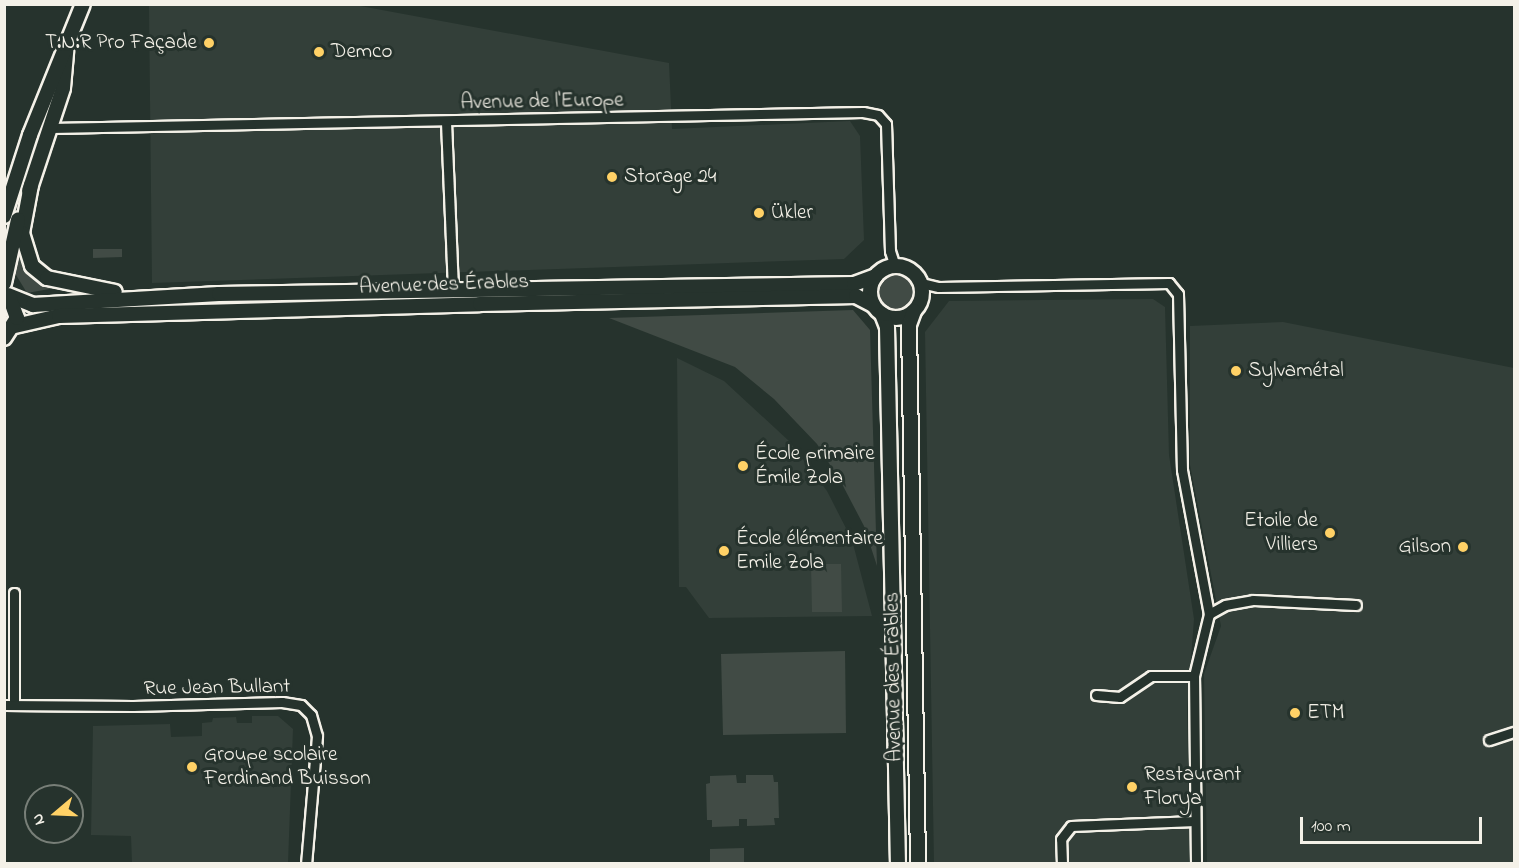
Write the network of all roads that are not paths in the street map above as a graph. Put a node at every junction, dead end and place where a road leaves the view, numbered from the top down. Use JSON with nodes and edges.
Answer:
{"nodes":[{"id":1,"x":83,"y":4,"type":"edge"},
{"id":2,"x":66,"y":50,"type":"junction"},
{"id":3,"x":446,"y":122,"type":"junction"},
{"id":4,"x":51,"y":128,"type":"junction"},
{"id":5,"x":32,"y":185,"type":"junction"},
{"id":6,"x":4,"y":216,"type":"edge"},
{"id":7,"x":894,"y":266,"type":"junction"},
{"id":8,"x":876,"y":276,"type":"junction"},
{"id":9,"x":921,"y":283,"type":"junction"},
{"id":10,"x":6,"y":290,"type":"edge"},
{"id":11,"x":453,"y":292,"type":"junction"},
{"id":12,"x":219,"y":294,"type":"junction"},
{"id":13,"x":878,"y":309,"type":"junction"},
{"id":14,"x":914,"y":311,"type":"junction"},
{"id":15,"x":15,"y":326,"type":"junction"},
{"id":16,"x":4,"y":338,"type":"edge"},
{"id":17,"x":14,"y":593,"type":"dead end"},
{"id":18,"x":1356,"y":604,"type":"dead end"},
{"id":19,"x":1209,"y":614,"type":"junction"},
{"id":20,"x":1194,"y":676,"type":"junction"},
{"id":21,"x":1096,"y":695,"type":"dead end"},
{"id":22,"x":9,"y":705,"type":"edge"},
{"id":23,"x":1515,"y":732,"type":"edge"},
{"id":24,"x":1489,"y":740,"type":"dead end"},
{"id":25,"x":1195,"y":821,"type":"junction"},
{"id":26,"x":306,"y":864,"type":"edge"},
{"id":27,"x":898,"y":864,"type":"edge"},
{"id":28,"x":918,"y":864,"type":"edge"},
{"id":29,"x":1062,"y":864,"type":"edge"},
{"id":30,"x":1196,"y":864,"type":"edge"}],
"edges":[{"from":1,"to":2,"type":"main road"},
{"from":2,"to":4,"type":"main road"},
{"from":2,"to":6,"type":"main road"},
{"from":3,"to":4,"type":"street","name":"Avenue de l'Europe"},
{"from":3,"to":7,"type":"street","name":"Avenue de l'Europe"},
{"from":3,"to":11,"type":"street"},
{"from":4,"to":5,"type":"main road"},
{"from":5,"to":10,"type":"main road"},
{"from":5,"to":12,"type":"main road","name":"Avenue des Érables"},
{"from":7,"to":8,"type":"main road"},
{"from":7,"to":9,"type":"main road"},
{"from":8,"to":11,"type":"main road","name":"Avenue des Érables"},
{"from":8,"to":13,"type":"main road"},
{"from":9,"to":14,"type":"main road"},
{"from":9,"to":19,"type":"street"},
{"from":10,"to":12,"type":"main road","name":"Avenue des Érables"},
{"from":10,"to":15,"type":"main road"},
{"from":11,"to":12,"type":"main road","name":"Avenue des Érables"},
{"from":13,"to":14,"type":"main road"},
{"from":13,"to":15,"type":"main road","name":"Avenue des Érables"},
{"from":13,"to":27,"type":"main road","name":"Avenue des Érables"},
{"from":14,"to":28,"type":"main road","name":"Avenue des Érables"},
{"from":15,"to":16,"type":"main road"},
{"from":17,"to":22,"type":"street"},
{"from":18,"to":19,"type":"street"},
{"from":19,"to":20,"type":"street"},
{"from":20,"to":21,"type":"street"},
{"from":20,"to":25,"type":"street"},
{"from":22,"to":26,"type":"street","name":"Rue Jean Bullant"},
{"from":23,"to":24,"type":"street"},
{"from":25,"to":29,"type":"street"},
{"from":25,"to":30,"type":"street"}]}
